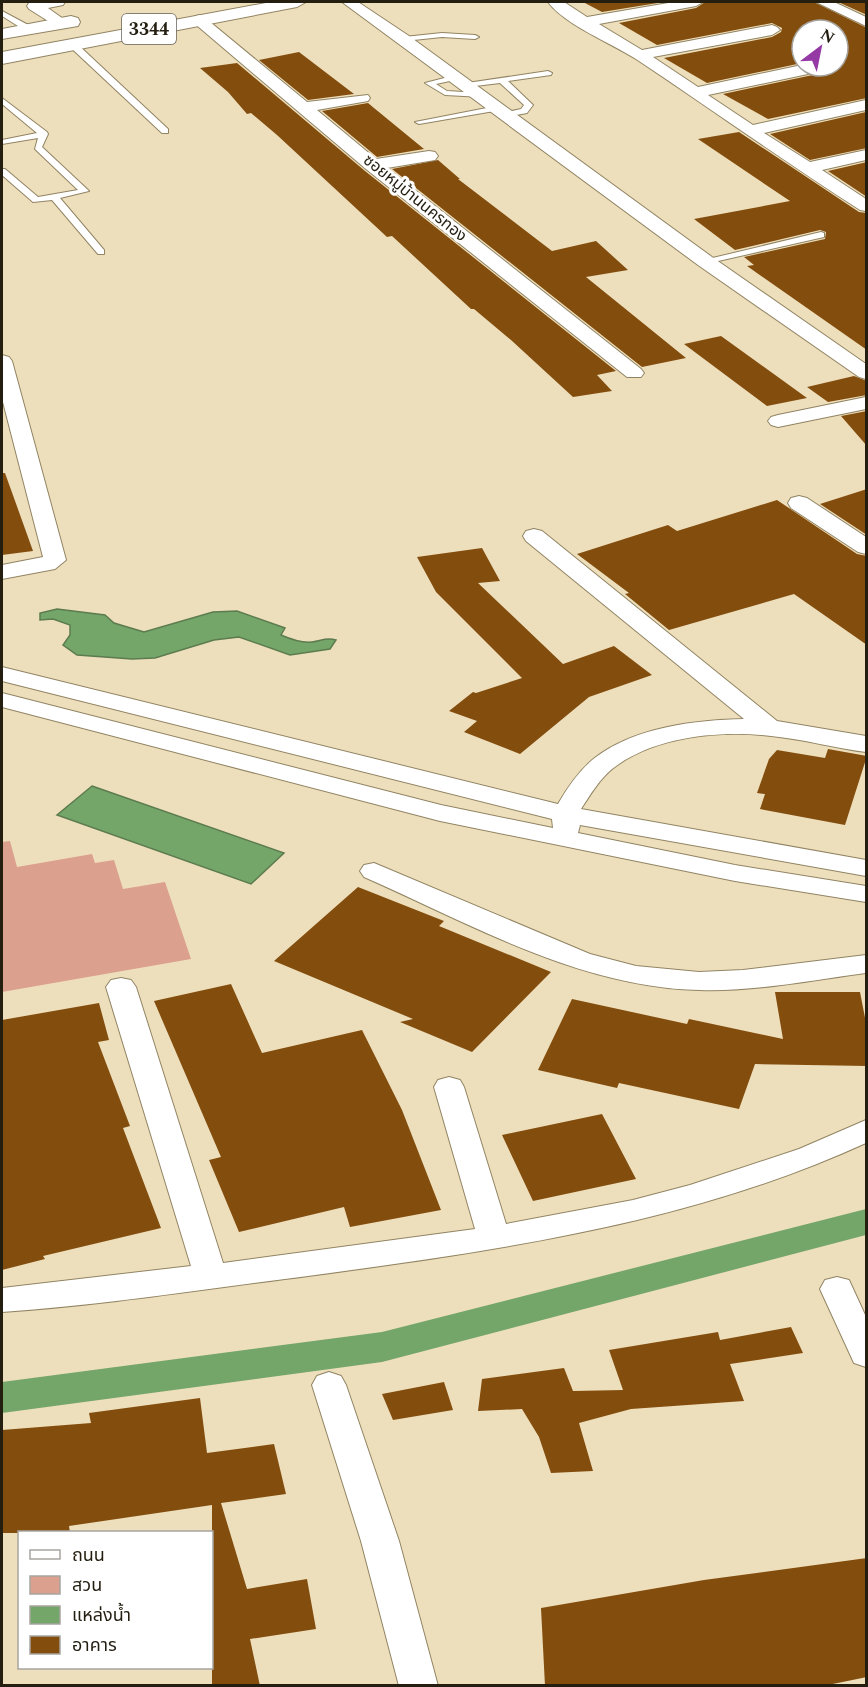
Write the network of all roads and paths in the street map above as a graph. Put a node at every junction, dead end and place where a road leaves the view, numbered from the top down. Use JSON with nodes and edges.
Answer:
{"nodes":[{"id":1,"x":58,"y":2,"type":"edge"},
{"id":2,"x":297,"y":2,"type":"edge"},
{"id":3,"x":349,"y":2,"type":"edge"},
{"id":4,"x":555,"y":2,"type":"edge"},
{"id":5,"x":696,"y":2,"type":"edge"},
{"id":6,"x":823,"y":2,"type":"edge"},
{"id":7,"x":30,"y":4,"type":"edge"},
{"id":8,"x":2,"y":13,"type":"edge"},
{"id":9,"x":93,"y":17,"type":"dead end"},
{"id":10,"x":199,"y":20,"type":"junction"},
{"id":11,"x":586,"y":22,"type":"junction"},
{"id":12,"x":867,"y":22,"type":"edge"},
{"id":13,"x":61,"y":23,"type":"junction"},
{"id":14,"x":28,"y":29,"type":"junction"},
{"id":15,"x":772,"y":30,"type":"dead end"},
{"id":16,"x":2,"y":34,"type":"edge"},
{"id":17,"x":475,"y":37,"type":"dead end"},
{"id":18,"x":404,"y":39,"type":"junction"},
{"id":19,"x":72,"y":44,"type":"junction"},
{"id":20,"x":640,"y":56,"type":"junction"},
{"id":21,"x":2,"y":58,"type":"edge"},
{"id":22,"x":548,"y":73,"type":"dead end"},
{"id":23,"x":790,"y":73,"type":"edge"},
{"id":24,"x":502,"y":81,"type":"junction"},
{"id":25,"x":468,"y":86,"type":"junction"},
{"id":26,"x":694,"y":93,"type":"junction"},
{"id":27,"x":362,"y":98,"type":"dead end"},
{"id":28,"x":2,"y":100,"type":"edge"},
{"id":29,"x":867,"y":105,"type":"edge"},
{"id":30,"x":303,"y":107,"type":"junction"},
{"id":31,"x":502,"y":112,"type":"junction"},
{"id":32,"x":419,"y":122,"type":"dead end"},
{"id":33,"x":165,"y":131,"type":"dead end"},
{"id":34,"x":750,"y":131,"type":"junction"},
{"id":35,"x":44,"y":134,"type":"junction"},
{"id":36,"x":2,"y":142,"type":"edge"},
{"id":37,"x":867,"y":155,"type":"edge"},
{"id":38,"x":429,"y":156,"type":"dead end"},
{"id":39,"x":372,"y":165,"type":"junction"},
{"id":40,"x":808,"y":168,"type":"junction"},
{"id":41,"x":2,"y":171,"type":"edge"},
{"id":42,"x":54,"y":196,"type":"junction"},
{"id":43,"x":867,"y":206,"type":"edge"},
{"id":44,"x":821,"y":234,"type":"dead end"},
{"id":45,"x":101,"y":252,"type":"dead end"},
{"id":46,"x":705,"y":261,"type":"junction"},
{"id":47,"x":2,"y":361,"type":"edge"},
{"id":48,"x":634,"y":373,"type":"dead end"},
{"id":49,"x":867,"y":373,"type":"edge"},
{"id":50,"x":867,"y":403,"type":"edge"},
{"id":51,"x":777,"y":421,"type":"dead end"},
{"id":52,"x":10,"y":424,"type":"edge"},
{"id":53,"x":799,"y":503,"type":"dead end"},
{"id":54,"x":534,"y":536,"type":"dead end"},
{"id":55,"x":867,"y":547,"type":"edge"},
{"id":56,"x":2,"y":572,"type":"edge"},
{"id":57,"x":2,"y":674,"type":"edge"},
{"id":58,"x":2,"y":700,"type":"edge"},
{"id":59,"x":770,"y":728,"type":"junction"},
{"id":60,"x":867,"y":744,"type":"edge"},
{"id":61,"x":565,"y":814,"type":"junction"},
{"id":62,"x":569,"y":840,"type":"junction"},
{"id":63,"x":867,"y":868,"type":"edge"},
{"id":64,"x":374,"y":870,"type":"dead end"},
{"id":65,"x":867,"y":894,"type":"edge"},
{"id":66,"x":867,"y":964,"type":"edge"},
{"id":67,"x":121,"y":987,"type":"dead end"},
{"id":68,"x":449,"y":1087,"type":"dead end"},
{"id":69,"x":867,"y":1131,"type":"edge"},
{"id":70,"x":494,"y":1239,"type":"junction"},
{"id":71,"x":211,"y":1278,"type":"junction"},
{"id":72,"x":837,"y":1289,"type":"dead end"},
{"id":73,"x":2,"y":1300,"type":"edge"},
{"id":74,"x":867,"y":1354,"type":"edge"},
{"id":75,"x":329,"y":1385,"type":"dead end"},
{"id":76,"x":419,"y":1686,"type":"edge"}],
"edges":[{"from":1,"to":7,"type":"street"},
{"from":2,"to":10,"type":"main road","number":"3344"},
{"from":3,"to":18,"type":"street"},
{"from":4,"to":11,"type":"street"},
{"from":5,"to":11,"type":"street"},
{"from":6,"to":12,"type":"street"},
{"from":7,"to":13,"type":"street"},
{"from":8,"to":14,"type":"lane"},
{"from":9,"to":13,"type":"main road","number":"3344"},
{"from":10,"to":19,"type":"main road","number":"3344"},
{"from":10,"to":30,"type":"street","name":"ซอยหมู่บ้านนครทอง"},
{"from":11,"to":20,"type":"street"},
{"from":13,"to":14,"type":"main road","number":"3344"},
{"from":14,"to":16,"type":"main road","number":"3344"},
{"from":15,"to":20,"type":"street"},
{"from":17,"to":18,"type":"lane"},
{"from":18,"to":25,"type":"street"},
{"from":19,"to":21,"type":"main road","number":"3344"},
{"from":19,"to":33,"type":"lane"},
{"from":20,"to":26,"type":"street"},
{"from":22,"to":24,"type":"lane"},
{"from":23,"to":26,"type":"street"},
{"from":24,"to":25,"type":"lane"},
{"from":24,"to":31,"type":"lane"},
{"from":25,"to":31,"type":"street"},
{"from":26,"to":34,"type":"street"},
{"from":27,"to":30,"type":"street"},
{"from":28,"to":35,"type":"lane"},
{"from":29,"to":34,"type":"street"},
{"from":30,"to":39,"type":"street","name":"ซอยหมู่บ้านนครทอง"},
{"from":31,"to":32,"type":"lane"},
{"from":31,"to":46,"type":"street"},
{"from":34,"to":40,"type":"street"},
{"from":35,"to":36,"type":"lane"},
{"from":35,"to":42,"type":"lane"},
{"from":37,"to":40,"type":"street"},
{"from":38,"to":39,"type":"street"},
{"from":39,"to":48,"type":"street","name":"ซอยหมู่บ้านนครทอง"},
{"from":40,"to":43,"type":"street"},
{"from":41,"to":42,"type":"lane"},
{"from":42,"to":45,"type":"lane"},
{"from":44,"to":46,"type":"lane"},
{"from":46,"to":49,"type":"street"},
{"from":47,"to":52,"type":"street"},
{"from":50,"to":51,"type":"street"},
{"from":52,"to":56,"type":"street"},
{"from":53,"to":55,"type":"street"},
{"from":54,"to":59,"type":"street"},
{"from":57,"to":61,"type":"street"},
{"from":58,"to":62,"type":"street"},
{"from":59,"to":60,"type":"street"},
{"from":59,"to":61,"type":"street"},
{"from":61,"to":62,"type":"street"},
{"from":61,"to":63,"type":"street"},
{"from":62,"to":65,"type":"street"},
{"from":64,"to":66,"type":"street"},
{"from":67,"to":71,"type":"street"},
{"from":68,"to":70,"type":"street"},
{"from":69,"to":70,"type":"street"},
{"from":70,"to":71,"type":"street"},
{"from":71,"to":73,"type":"street"},
{"from":72,"to":74,"type":"street"},
{"from":75,"to":76,"type":"street"}]}
